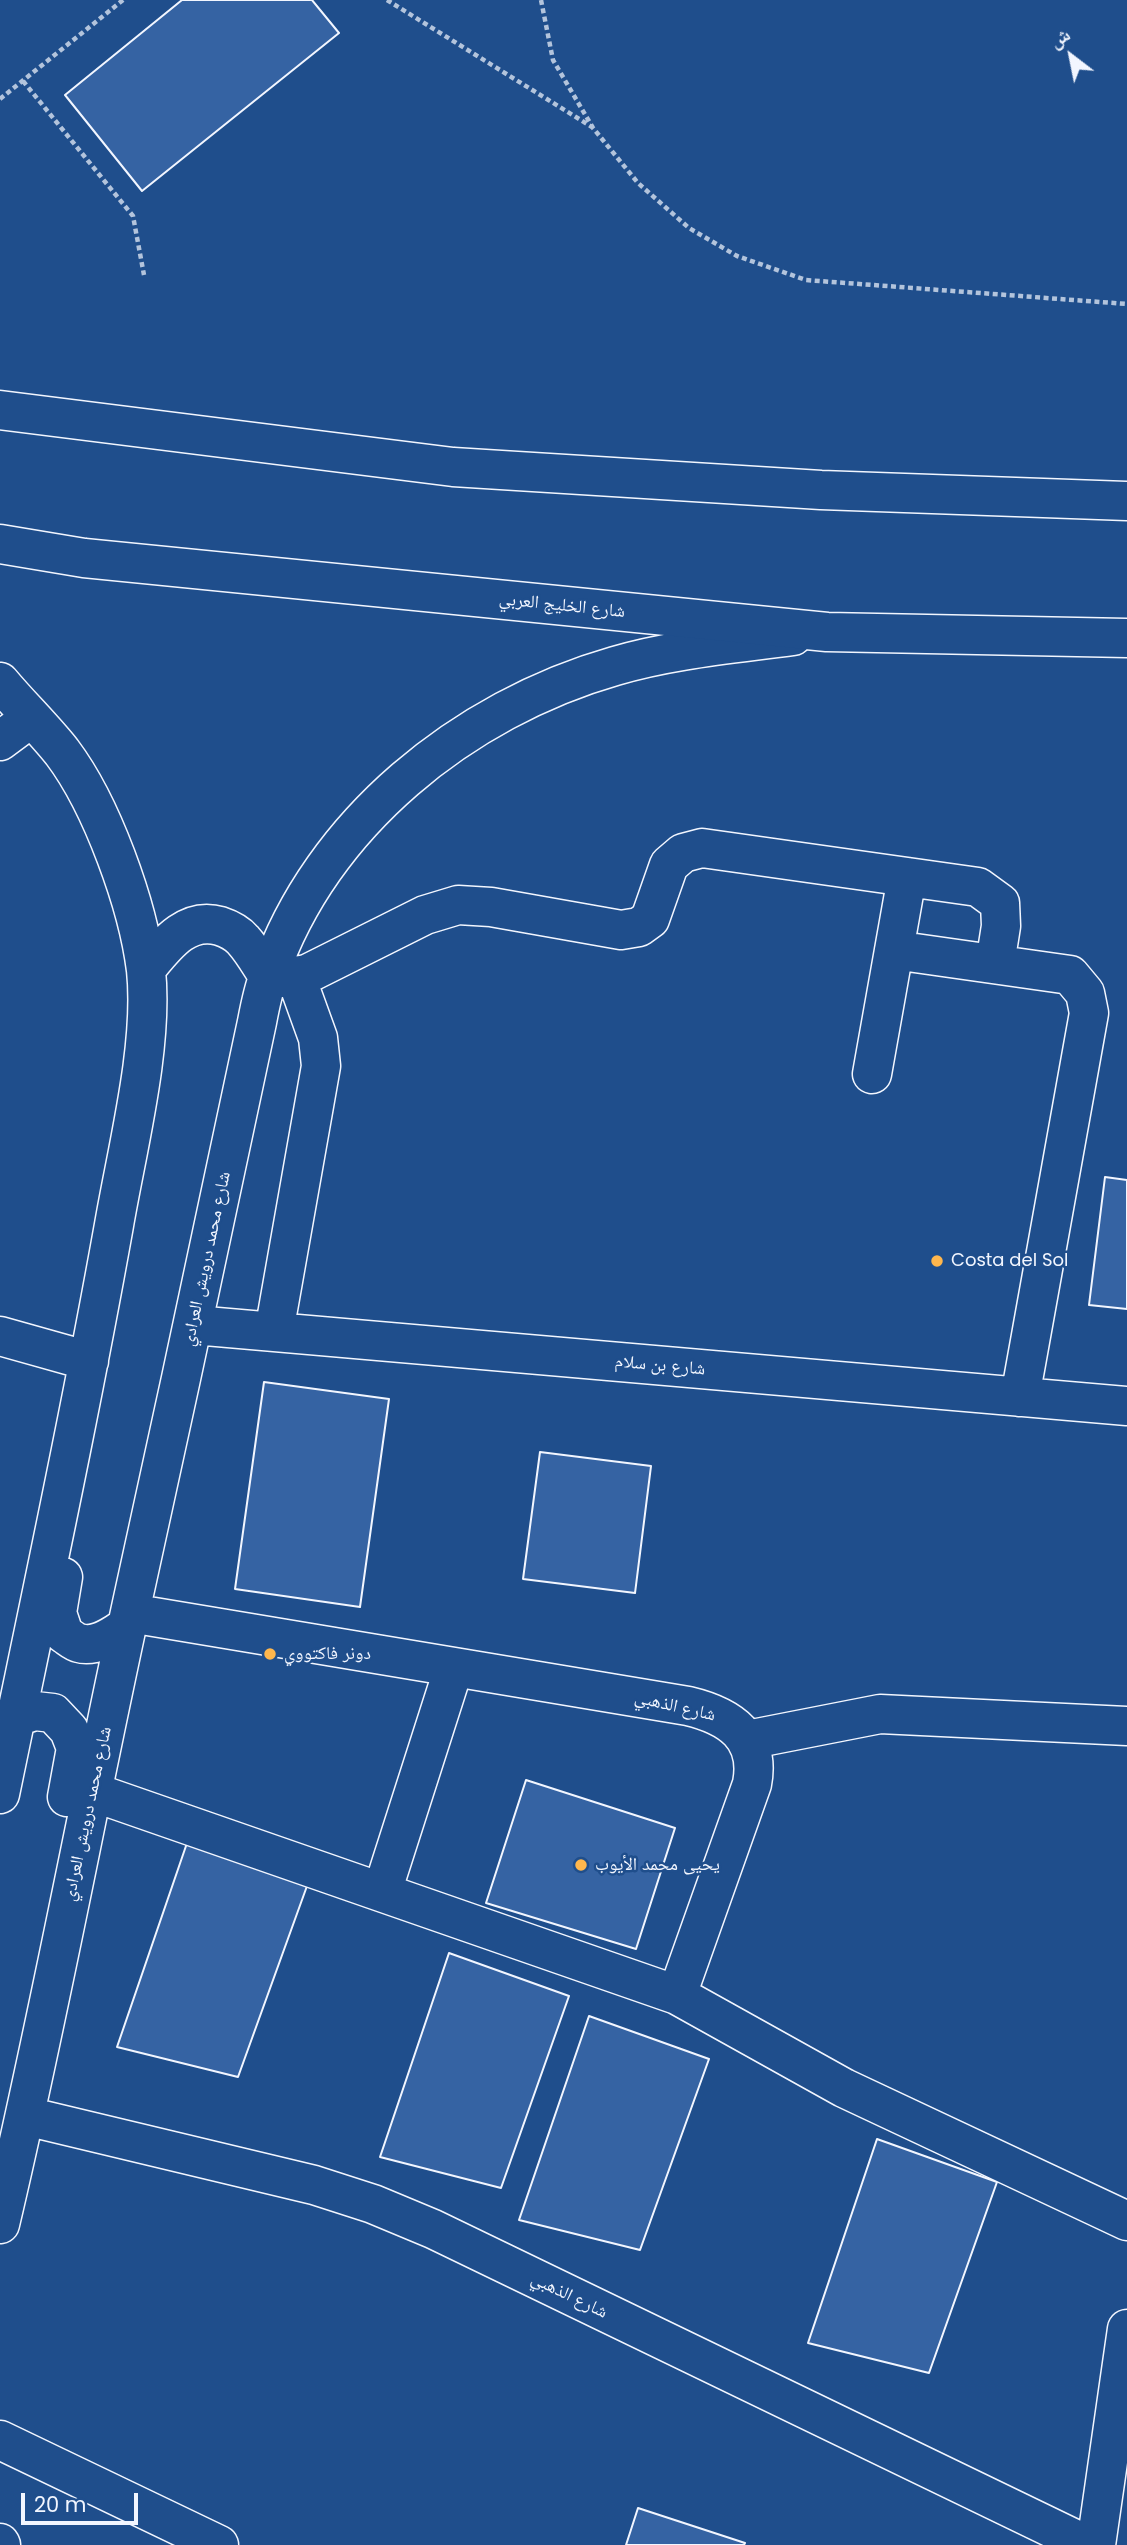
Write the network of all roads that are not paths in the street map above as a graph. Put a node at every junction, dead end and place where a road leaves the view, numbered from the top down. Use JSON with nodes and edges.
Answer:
{"nodes":[{"id":1,"x":0,"y":410,"type":"edge"},
{"id":2,"x":1127,"y":501,"type":"edge"},
{"id":3,"x":0,"y":544,"type":"edge"},
{"id":4,"x":827,"y":632,"type":"junction"},
{"id":5,"x":1127,"y":638,"type":"edge"},
{"id":6,"x":0,"y":682,"type":"edge"},
{"id":7,"x":31,"y":718,"type":"junction"},
{"id":8,"x":0,"y":741,"type":"edge"},
{"id":9,"x":907,"y":877,"type":"junction"},
{"id":10,"x":894,"y":950,"type":"junction"},
{"id":11,"x":995,"y":964,"type":"junction"},
{"id":12,"x":146,"y":969,"type":"junction"},
{"id":13,"x":282,"y":977,"type":"junction"},
{"id":14,"x":872,"y":1074,"type":"dead end"},
{"id":15,"x":194,"y":1325,"type":"junction"},
{"id":16,"x":274,"y":1332,"type":"junction"},
{"id":17,"x":0,"y":1336,"type":"edge"},
{"id":18,"x":89,"y":1361,"type":"junction"},
{"id":19,"x":1020,"y":1397,"type":"junction"},
{"id":20,"x":1127,"y":1406,"type":"edge"},
{"id":21,"x":74,"y":1433,"type":"junction"},
{"id":22,"x":128,"y":1619,"type":"junction"},
{"id":23,"x":454,"y":1667,"type":"junction"},
{"id":24,"x":16,"y":1717,"type":"junction"},
{"id":25,"x":1127,"y":1726,"type":"edge"},
{"id":26,"x":747,"y":1740,"type":"junction"},
{"id":27,"x":93,"y":1791,"type":"junction"},
{"id":28,"x":0,"y":1794,"type":"edge"},
{"id":29,"x":75,"y":1877,"type":"junction"},
{"id":30,"x":382,"y":1892,"type":"junction"},
{"id":31,"x":677,"y":1995,"type":"junction"},
{"id":32,"x":26,"y":2116,"type":"junction"},
{"id":33,"x":1127,"y":2221,"type":"edge"},
{"id":34,"x":0,"y":2224,"type":"edge"},
{"id":35,"x":1127,"y":2329,"type":"edge"},
{"id":36,"x":0,"y":2440,"type":"edge"},
{"id":37,"x":219,"y":2545,"type":"edge"},
{"id":38,"x":1087,"y":2545,"type":"edge"},
{"id":39,"x":1096,"y":2545,"type":"edge"}],
"edges":[{"from":1,"to":2,"type":"street"},
{"from":3,"to":4,"type":"street","name":"شارع الخليج العربي"},
{"from":4,"to":5,"type":"street","name":"شارع الخليج العربي"},
{"from":4,"to":13,"type":"street","name":"شارع محمد درويش العرادي"},
{"from":6,"to":7,"type":"street"},
{"from":7,"to":8,"type":"street"},
{"from":7,"to":12,"type":"street"},
{"from":9,"to":10,"type":"street"},
{"from":9,"to":11,"type":"street"},
{"from":9,"to":13,"type":"street"},
{"from":10,"to":11,"type":"street"},
{"from":10,"to":14,"type":"street"},
{"from":11,"to":19,"type":"street"},
{"from":12,"to":13,"type":"street"},
{"from":12,"to":18,"type":"street"},
{"from":13,"to":15,"type":"street","name":"شارع محمد درويش العرادي"},
{"from":13,"to":16,"type":"street"},
{"from":15,"to":16,"type":"street","name":"شارع بن سلام"},
{"from":15,"to":22,"type":"street","name":"شارع محمد درويش العرادي"},
{"from":16,"to":19,"type":"street","name":"شارع بن سلام"},
{"from":17,"to":18,"type":"street"},
{"from":18,"to":21,"type":"street"},
{"from":19,"to":20,"type":"street","name":"شارع بن سلام"},
{"from":21,"to":22,"type":"street"},
{"from":21,"to":24,"type":"street"},
{"from":22,"to":23,"type":"street","name":"شارع الذهبي"},
{"from":22,"to":27,"type":"street","name":"شارع محمد درويش العرادي"},
{"from":23,"to":26,"type":"street","name":"شارع الذهبي"},
{"from":23,"to":30,"type":"street"},
{"from":24,"to":28,"type":"street"},
{"from":24,"to":29,"type":"street"},
{"from":25,"to":26,"type":"street"},
{"from":26,"to":31,"type":"street"},
{"from":27,"to":29,"type":"street","name":"شارع محمد درويش العرادي"},
{"from":27,"to":30,"type":"street"},
{"from":29,"to":32,"type":"street","name":"شارع محمد درويش العرادي"},
{"from":30,"to":31,"type":"street"},
{"from":31,"to":33,"type":"street"},
{"from":32,"to":34,"type":"street","name":"شارع محمد درويش العرادي"},
{"from":32,"to":38,"type":"street","name":"شارع الذهبي"},
{"from":35,"to":39,"type":"street"},
{"from":36,"to":37,"type":"street"}]}
